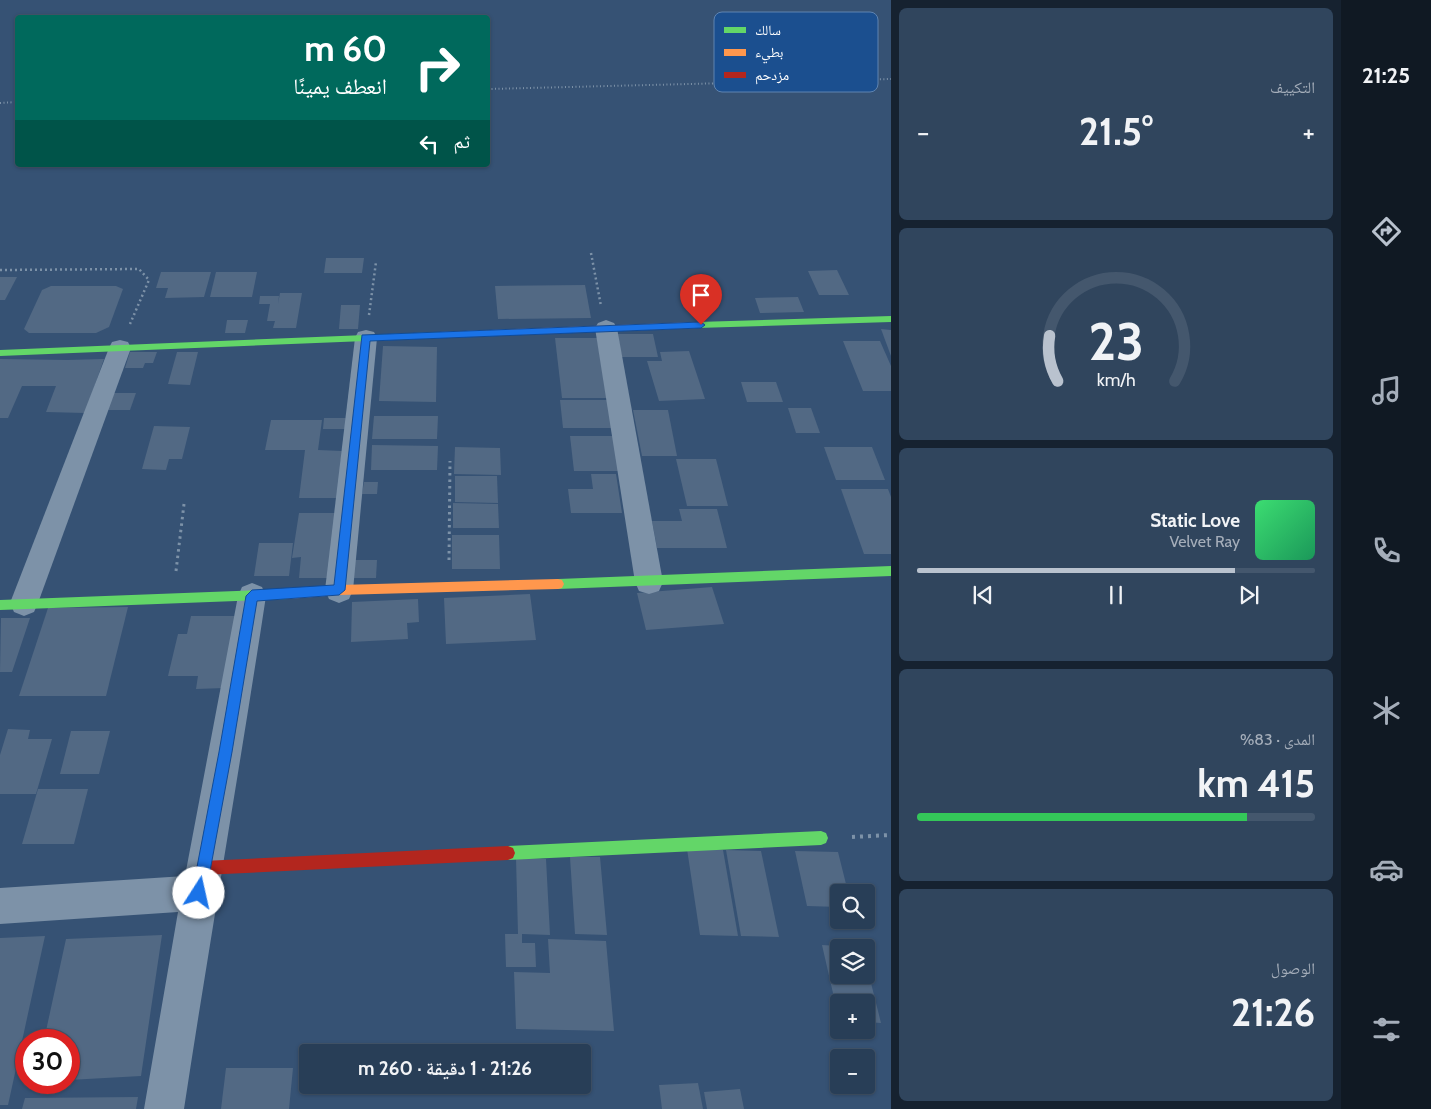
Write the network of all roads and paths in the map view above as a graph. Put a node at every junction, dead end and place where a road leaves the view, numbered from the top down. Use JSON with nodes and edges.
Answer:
{"nodes":[{"id":1,"x":878,"y":79,"type":"edge"},
{"id":2,"x":891,"y":79,"type":"edge"},
{"id":3,"x":714,"y":84,"type":"edge"},
{"id":4,"x":490,"y":90,"type":"edge"},
{"id":5,"x":15,"y":102,"type":"edge"},
{"id":6,"x":0,"y":103,"type":"edge"},
{"id":7,"x":591,"y":253,"type":"dead end"},
{"id":8,"x":376,"y":262,"type":"dead end"},
{"id":9,"x":0,"y":270,"type":"edge"},
{"id":10,"x":891,"y":319,"type":"edge"},
{"id":11,"x":606,"y":328,"type":"junction"},
{"id":12,"x":366,"y":338,"type":"junction"},
{"id":13,"x":120,"y":348,"type":"junction"},
{"id":14,"x":0,"y":353,"type":"edge"},
{"id":15,"x":450,"y":461,"type":"dead end"},
{"id":16,"x":184,"y":504,"type":"dead end"},
{"id":17,"x":891,"y":571,"type":"edge"},
{"id":18,"x":648,"y":582,"type":"junction"},
{"id":19,"x":448,"y":587,"type":"junction"},
{"id":20,"x":339,"y":590,"type":"junction"},
{"id":21,"x":252,"y":596,"type":"junction"},
{"id":22,"x":173,"y":598,"type":"junction"},
{"id":23,"x":12,"y":604,"type":"edge"},
{"id":24,"x":891,"y":835,"type":"edge"},
{"id":25,"x":821,"y":838,"type":"joint"},
{"id":26,"x":201,"y":880,"type":"junction"},
{"id":27,"x":0,"y":906,"type":"edge"},
{"id":28,"x":164,"y":1109,"type":"edge"}],
"edges":[{"from":1,"to":2,"type":"path"},
{"from":3,"to":4,"type":"path"},
{"from":5,"to":6,"type":"path"},
{"from":7,"to":11,"type":"path"},
{"from":8,"to":12,"type":"path"},
{"from":9,"to":13,"type":"path"},
{"from":10,"to":11,"type":"street"},
{"from":11,"to":12,"type":"street"},
{"from":11,"to":18,"type":"street"},
{"from":12,"to":13,"type":"street"},
{"from":12,"to":20,"type":"street"},
{"from":13,"to":14,"type":"street"},
{"from":13,"to":23,"type":"street"},
{"from":15,"to":19,"type":"path"},
{"from":16,"to":22,"type":"path"},
{"from":17,"to":18,"type":"street"},
{"from":18,"to":19,"type":"street"},
{"from":19,"to":20,"type":"street"},
{"from":20,"to":21,"type":"street"},
{"from":21,"to":22,"type":"street"},
{"from":21,"to":26,"type":"street"},
{"from":22,"to":23,"type":"street"},
{"from":24,"to":25,"type":"path"},
{"from":25,"to":26,"type":"street"},
{"from":26,"to":27,"type":"street"},
{"from":26,"to":28,"type":"street"}]}
